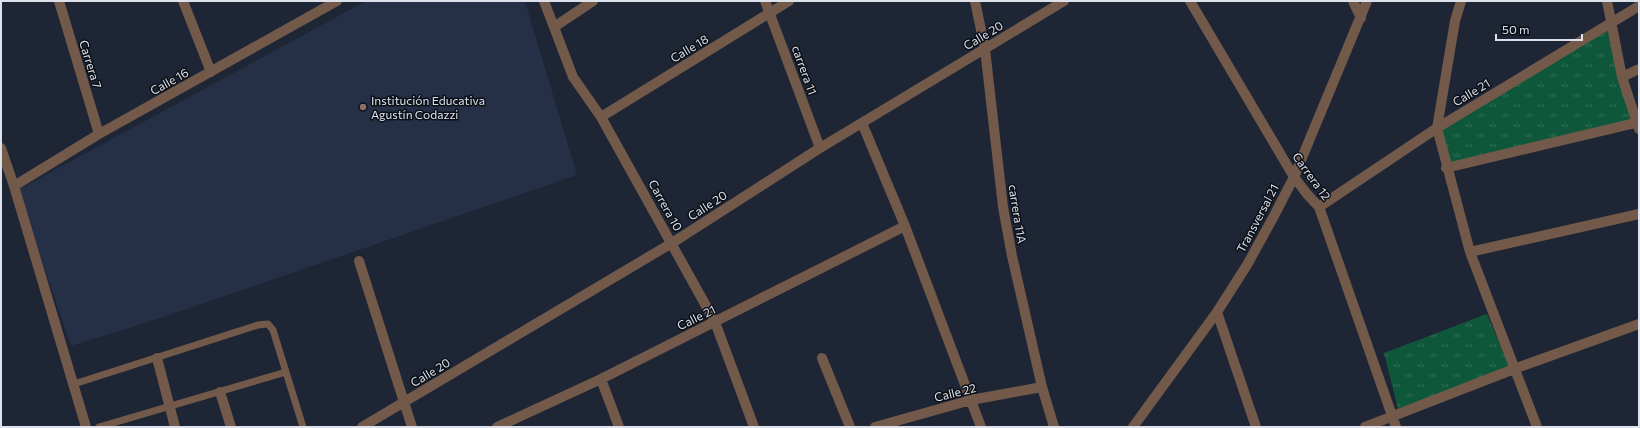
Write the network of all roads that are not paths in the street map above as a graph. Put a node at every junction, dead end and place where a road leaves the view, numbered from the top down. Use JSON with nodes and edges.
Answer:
{"nodes":[{"id":1,"x":59,"y":1,"type":"edge"},
{"id":2,"x":183,"y":1,"type":"edge"},
{"id":3,"x":337,"y":1,"type":"edge"},
{"id":4,"x":544,"y":1,"type":"edge"},
{"id":5,"x":593,"y":1,"type":"edge"},
{"id":6,"x":765,"y":1,"type":"edge"},
{"id":7,"x":789,"y":1,"type":"edge"},
{"id":8,"x":975,"y":1,"type":"edge"},
{"id":9,"x":1064,"y":1,"type":"edge"},
{"id":10,"x":1190,"y":1,"type":"edge"},
{"id":11,"x":1354,"y":1,"type":"edge"},
{"id":12,"x":1367,"y":1,"type":"edge"},
{"id":13,"x":1461,"y":1,"type":"edge"},
{"id":14,"x":1607,"y":1,"type":"edge"},
{"id":15,"x":1639,"y":6,"type":"edge"},
{"id":16,"x":770,"y":14,"type":"junction"},
{"id":17,"x":1361,"y":18,"type":"junction"},
{"id":18,"x":1612,"y":21,"type":"junction"},
{"id":19,"x":554,"y":27,"type":"junction"},
{"id":20,"x":985,"y":49,"type":"junction"},
{"id":21,"x":1639,"y":69,"type":"edge"},
{"id":22,"x":211,"y":72,"type":"junction"},
{"id":23,"x":1622,"y":77,"type":"junction"},
{"id":24,"x":601,"y":117,"type":"junction"},
{"id":25,"x":862,"y":123,"type":"junction"},
{"id":26,"x":1639,"y":124,"type":"edge"},
{"id":27,"x":1437,"y":128,"type":"junction"},
{"id":28,"x":99,"y":134,"type":"junction"},
{"id":29,"x":1,"y":148,"type":"edge"},
{"id":30,"x":820,"y":148,"type":"junction"},
{"id":31,"x":1446,"y":168,"type":"junction"},
{"id":32,"x":1294,"y":177,"type":"junction"},
{"id":33,"x":14,"y":186,"type":"junction"},
{"id":34,"x":1319,"y":207,"type":"junction"},
{"id":35,"x":1639,"y":214,"type":"edge"},
{"id":36,"x":905,"y":226,"type":"junction"},
{"id":37,"x":672,"y":243,"type":"junction"},
{"id":38,"x":1470,"y":252,"type":"junction"},
{"id":39,"x":359,"y":261,"type":"dead end"},
{"id":40,"x":1217,"y":312,"type":"junction"},
{"id":41,"x":715,"y":322,"type":"junction"},
{"id":42,"x":1639,"y":324,"type":"edge"},
{"id":43,"x":157,"y":358,"type":"junction"},
{"id":44,"x":822,"y":358,"type":"dead end"},
{"id":45,"x":1514,"y":369,"type":"junction"},
{"id":46,"x":286,"y":372,"type":"junction"},
{"id":47,"x":600,"y":379,"type":"junction"},
{"id":48,"x":74,"y":384,"type":"junction"},
{"id":49,"x":1042,"y":387,"type":"junction"},
{"id":50,"x":220,"y":392,"type":"junction"},
{"id":51,"x":971,"y":400,"type":"junction"},
{"id":52,"x":404,"y":402,"type":"junction"},
{"id":53,"x":170,"y":406,"type":"junction"},
{"id":54,"x":1392,"y":416,"type":"junction"},
{"id":55,"x":500,"y":426,"type":"edge"},
{"id":56,"x":86,"y":427,"type":"edge"},
{"id":57,"x":99,"y":427,"type":"edge"},
{"id":58,"x":175,"y":427,"type":"edge"},
{"id":59,"x":231,"y":427,"type":"edge"},
{"id":60,"x":303,"y":427,"type":"edge"},
{"id":61,"x":362,"y":427,"type":"edge"},
{"id":62,"x":412,"y":427,"type":"edge"},
{"id":63,"x":619,"y":427,"type":"edge"},
{"id":64,"x":754,"y":427,"type":"edge"},
{"id":65,"x":850,"y":427,"type":"edge"},
{"id":66,"x":875,"y":427,"type":"edge"},
{"id":67,"x":981,"y":427,"type":"edge"},
{"id":68,"x":1054,"y":427,"type":"edge"},
{"id":69,"x":1133,"y":427,"type":"edge"},
{"id":70,"x":1256,"y":427,"type":"edge"},
{"id":71,"x":1365,"y":427,"type":"edge"},
{"id":72,"x":1396,"y":427,"type":"edge"},
{"id":73,"x":1537,"y":427,"type":"edge"}],
"edges":[{"from":1,"to":28,"type":"street","name":"Carrera 7"},
{"from":2,"to":22,"type":"street"},
{"from":3,"to":22,"type":"street","name":"Calle 16"},
{"from":4,"to":19,"type":"street","name":"Carrera 10"},
{"from":5,"to":19,"type":"street"},
{"from":6,"to":16,"type":"street","name":"carrera 11"},
{"from":7,"to":16,"type":"street","name":"Calle 18"},
{"from":8,"to":20,"type":"street","name":"carrera 11A"},
{"from":9,"to":20,"type":"street","name":"Calle 20"},
{"from":10,"to":32,"type":"street","name":"Carrera 12"},
{"from":11,"to":17,"type":"street"},
{"from":12,"to":17,"type":"street","name":"Transversal 21"},
{"from":13,"to":27,"type":"street"},
{"from":14,"to":18,"type":"street"},
{"from":15,"to":18,"type":"street","name":"Calle 21"},
{"from":16,"to":24,"type":"street","name":"Calle 18"},
{"from":16,"to":30,"type":"street","name":"carrera 11"},
{"from":17,"to":32,"type":"street","name":"Transversal 21"},
{"from":18,"to":23,"type":"street"},
{"from":18,"to":27,"type":"street","name":"Calle 21"},
{"from":19,"to":24,"type":"street","name":"Carrera 10"},
{"from":20,"to":25,"type":"street","name":"Calle 20"},
{"from":20,"to":49,"type":"street","name":"carrera 11A"},
{"from":21,"to":23,"type":"street"},
{"from":22,"to":28,"type":"street","name":"Calle 16"},
{"from":23,"to":26,"type":"street"},
{"from":24,"to":37,"type":"street","name":"Carrera 10"},
{"from":25,"to":30,"type":"street","name":"Calle 20"},
{"from":25,"to":36,"type":"street"},
{"from":26,"to":31,"type":"street"},
{"from":27,"to":31,"type":"street"},
{"from":27,"to":34,"type":"street","name":"Calle 21"},
{"from":28,"to":33,"type":"street","name":"Calle 16"},
{"from":29,"to":33,"type":"street"},
{"from":30,"to":37,"type":"street","name":"Calle 20"},
{"from":31,"to":38,"type":"street"},
{"from":32,"to":34,"type":"street","name":"Carrera 12"},
{"from":32,"to":40,"type":"street","name":"Transversal 21"},
{"from":33,"to":48,"type":"street"},
{"from":34,"to":54,"type":"street","name":"Carrera 12"},
{"from":35,"to":38,"type":"street"},
{"from":36,"to":41,"type":"street","name":"Calle 21"},
{"from":36,"to":51,"type":"street"},
{"from":37,"to":41,"type":"street","name":"Carrera 10"},
{"from":37,"to":52,"type":"street","name":"Calle 20"},
{"from":38,"to":45,"type":"street"},
{"from":39,"to":52,"type":"street"},
{"from":40,"to":69,"type":"street","name":"Transversal 21"},
{"from":40,"to":70,"type":"street"},
{"from":41,"to":47,"type":"street","name":"Calle 21"},
{"from":41,"to":64,"type":"street","name":"Carrera 10"},
{"from":42,"to":45,"type":"street"},
{"from":43,"to":46,"type":"lane"},
{"from":43,"to":48,"type":"lane"},
{"from":43,"to":53,"type":"street"},
{"from":44,"to":65,"type":"street"},
{"from":45,"to":54,"type":"street"},
{"from":45,"to":73,"type":"street"},
{"from":46,"to":50,"type":"lane"},
{"from":46,"to":60,"type":"lane"},
{"from":47,"to":55,"type":"street","name":"Calle 21"},
{"from":47,"to":63,"type":"street"},
{"from":48,"to":56,"type":"street"},
{"from":49,"to":51,"type":"street","name":"Calle 22"},
{"from":49,"to":68,"type":"street","name":"carrera 11A"},
{"from":50,"to":53,"type":"lane"},
{"from":50,"to":59,"type":"street"},
{"from":51,"to":66,"type":"street","name":"Calle 22"},
{"from":51,"to":67,"type":"street"},
{"from":52,"to":61,"type":"street","name":"Calle 20"},
{"from":52,"to":62,"type":"street"},
{"from":53,"to":57,"type":"lane"},
{"from":53,"to":58,"type":"street"},
{"from":54,"to":71,"type":"street"},
{"from":54,"to":72,"type":"street","name":"Carrera 12"}]}
